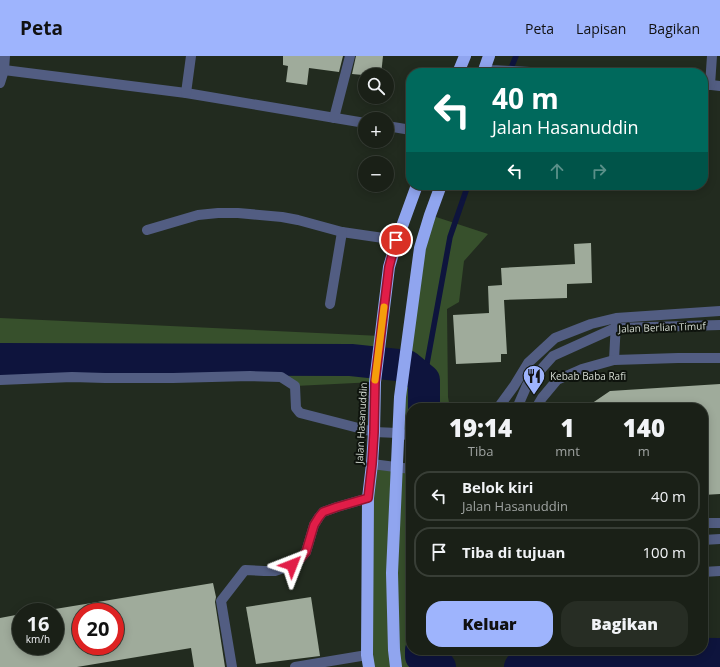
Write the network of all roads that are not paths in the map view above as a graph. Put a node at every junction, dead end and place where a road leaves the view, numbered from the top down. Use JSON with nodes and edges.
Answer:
{"nodes":[{"id":1,"x":5,"y":56,"type":"edge"},
{"id":2,"x":191,"y":56,"type":"edge"},
{"id":3,"x":350,"y":56,"type":"edge"},
{"id":4,"x":464,"y":56,"type":"edge"},
{"id":5,"x":489,"y":56,"type":"edge"},
{"id":6,"x":712,"y":56,"type":"edge"},
{"id":7,"x":460,"y":68,"type":"edge"},
{"id":8,"x":485,"y":68,"type":"edge"},
{"id":9,"x":2,"y":69,"type":"edge"},
{"id":10,"x":0,"y":84,"type":"edge"},
{"id":11,"x":711,"y":85,"type":"edge"},
{"id":12,"x":186,"y":93,"type":"junction"},
{"id":13,"x":334,"y":118,"type":"junction"},
{"id":14,"x":358,"y":122,"type":"edge"},
{"id":15,"x":394,"y":127,"type":"edge"},
{"id":16,"x":406,"y":129,"type":"edge"},
{"id":17,"x":416,"y":190,"type":"edge"},
{"id":18,"x":439,"y":190,"type":"edge"},
{"id":19,"x":147,"y":230,"type":"dead end"},
{"id":20,"x":342,"y":232,"type":"junction"},
{"id":21,"x":396,"y":240,"type":"junction"},
{"id":22,"x":330,"y":304,"type":"dead end"},
{"id":23,"x":720,"y":311,"type":"edge"},
{"id":24,"x":616,"y":318,"type":"junction"},
{"id":25,"x":720,"y":325,"type":"edge"},
{"id":26,"x":615,"y":328,"type":"junction"},
{"id":27,"x":720,"y":358,"type":"edge"},
{"id":28,"x":614,"y":360,"type":"junction"},
{"id":29,"x":0,"y":380,"type":"edge"},
{"id":30,"x":502,"y":403,"type":"edge"},
{"id":31,"x":519,"y":403,"type":"edge"},
{"id":32,"x":539,"y":403,"type":"edge"},
{"id":33,"x":374,"y":432,"type":"junction"},
{"id":34,"x":405,"y":434,"type":"edge"},
{"id":35,"x":372,"y":464,"type":"junction"},
{"id":36,"x":405,"y":468,"type":"edge"},
{"id":37,"x":368,"y":498,"type":"junction"},
{"id":38,"x":720,"y":523,"type":"edge"},
{"id":39,"x":708,"y":524,"type":"edge"},
{"id":40,"x":720,"y":539,"type":"edge"},
{"id":41,"x":708,"y":540,"type":"edge"},
{"id":42,"x":720,"y":571,"type":"edge"},
{"id":43,"x":708,"y":572,"type":"edge"},
{"id":44,"x":367,"y":655,"type":"junction"},
{"id":45,"x":326,"y":664,"type":"edge"},
{"id":46,"x":232,"y":667,"type":"edge"},
{"id":47,"x":295,"y":667,"type":"edge"},
{"id":48,"x":369,"y":667,"type":"edge"},
{"id":49,"x":396,"y":667,"type":"edge"}],
"edges":[{"from":1,"to":9,"type":"street"},
{"from":2,"to":12,"type":"street"},
{"from":3,"to":13,"type":"street"},
{"from":4,"to":7,"type":"highway"},
{"from":5,"to":8,"type":"highway"},
{"from":6,"to":11,"type":"street"},
{"from":9,"to":10,"type":"street"},
{"from":9,"to":12,"type":"street"},
{"from":12,"to":13,"type":"street"},
{"from":13,"to":14,"type":"street"},
{"from":15,"to":16,"type":"street"},
{"from":17,"to":21,"type":"highway","name":"Jalan Hasanuddin"},
{"from":18,"to":34,"type":"highway"},
{"from":19,"to":20,"type":"street"},
{"from":20,"to":21,"type":"street"},
{"from":20,"to":22,"type":"street"},
{"from":21,"to":33,"type":"highway","name":"Jalan Hasanuddin"},
{"from":23,"to":24,"type":"street"},
{"from":24,"to":26,"type":"street"},
{"from":24,"to":30,"type":"street"},
{"from":25,"to":26,"type":"street","name":"Jalan Berlian Timuf"},
{"from":26,"to":28,"type":"street"},
{"from":26,"to":31,"type":"street","name":"Jalan Berlian Timuf"},
{"from":27,"to":28,"type":"street"},
{"from":28,"to":32,"type":"street"},
{"from":29,"to":33,"type":"street"},
{"from":33,"to":34,"type":"street"},
{"from":33,"to":35,"type":"highway","name":"Jalan Hasanuddin"},
{"from":34,"to":36,"type":"highway"},
{"from":35,"to":36,"type":"street"},
{"from":35,"to":37,"type":"highway","name":"Jalan Hasanuddin"},
{"from":36,"to":49,"type":"highway"},
{"from":37,"to":44,"type":"highway","name":"Jalan Hasanuddin"},
{"from":37,"to":46,"type":"street"},
{"from":38,"to":39,"type":"street"},
{"from":40,"to":41,"type":"street"},
{"from":42,"to":43,"type":"street"},
{"from":44,"to":45,"type":"street"},
{"from":44,"to":48,"type":"highway","name":"Jalan Hasanuddin"},
{"from":45,"to":47,"type":"street"}]}
